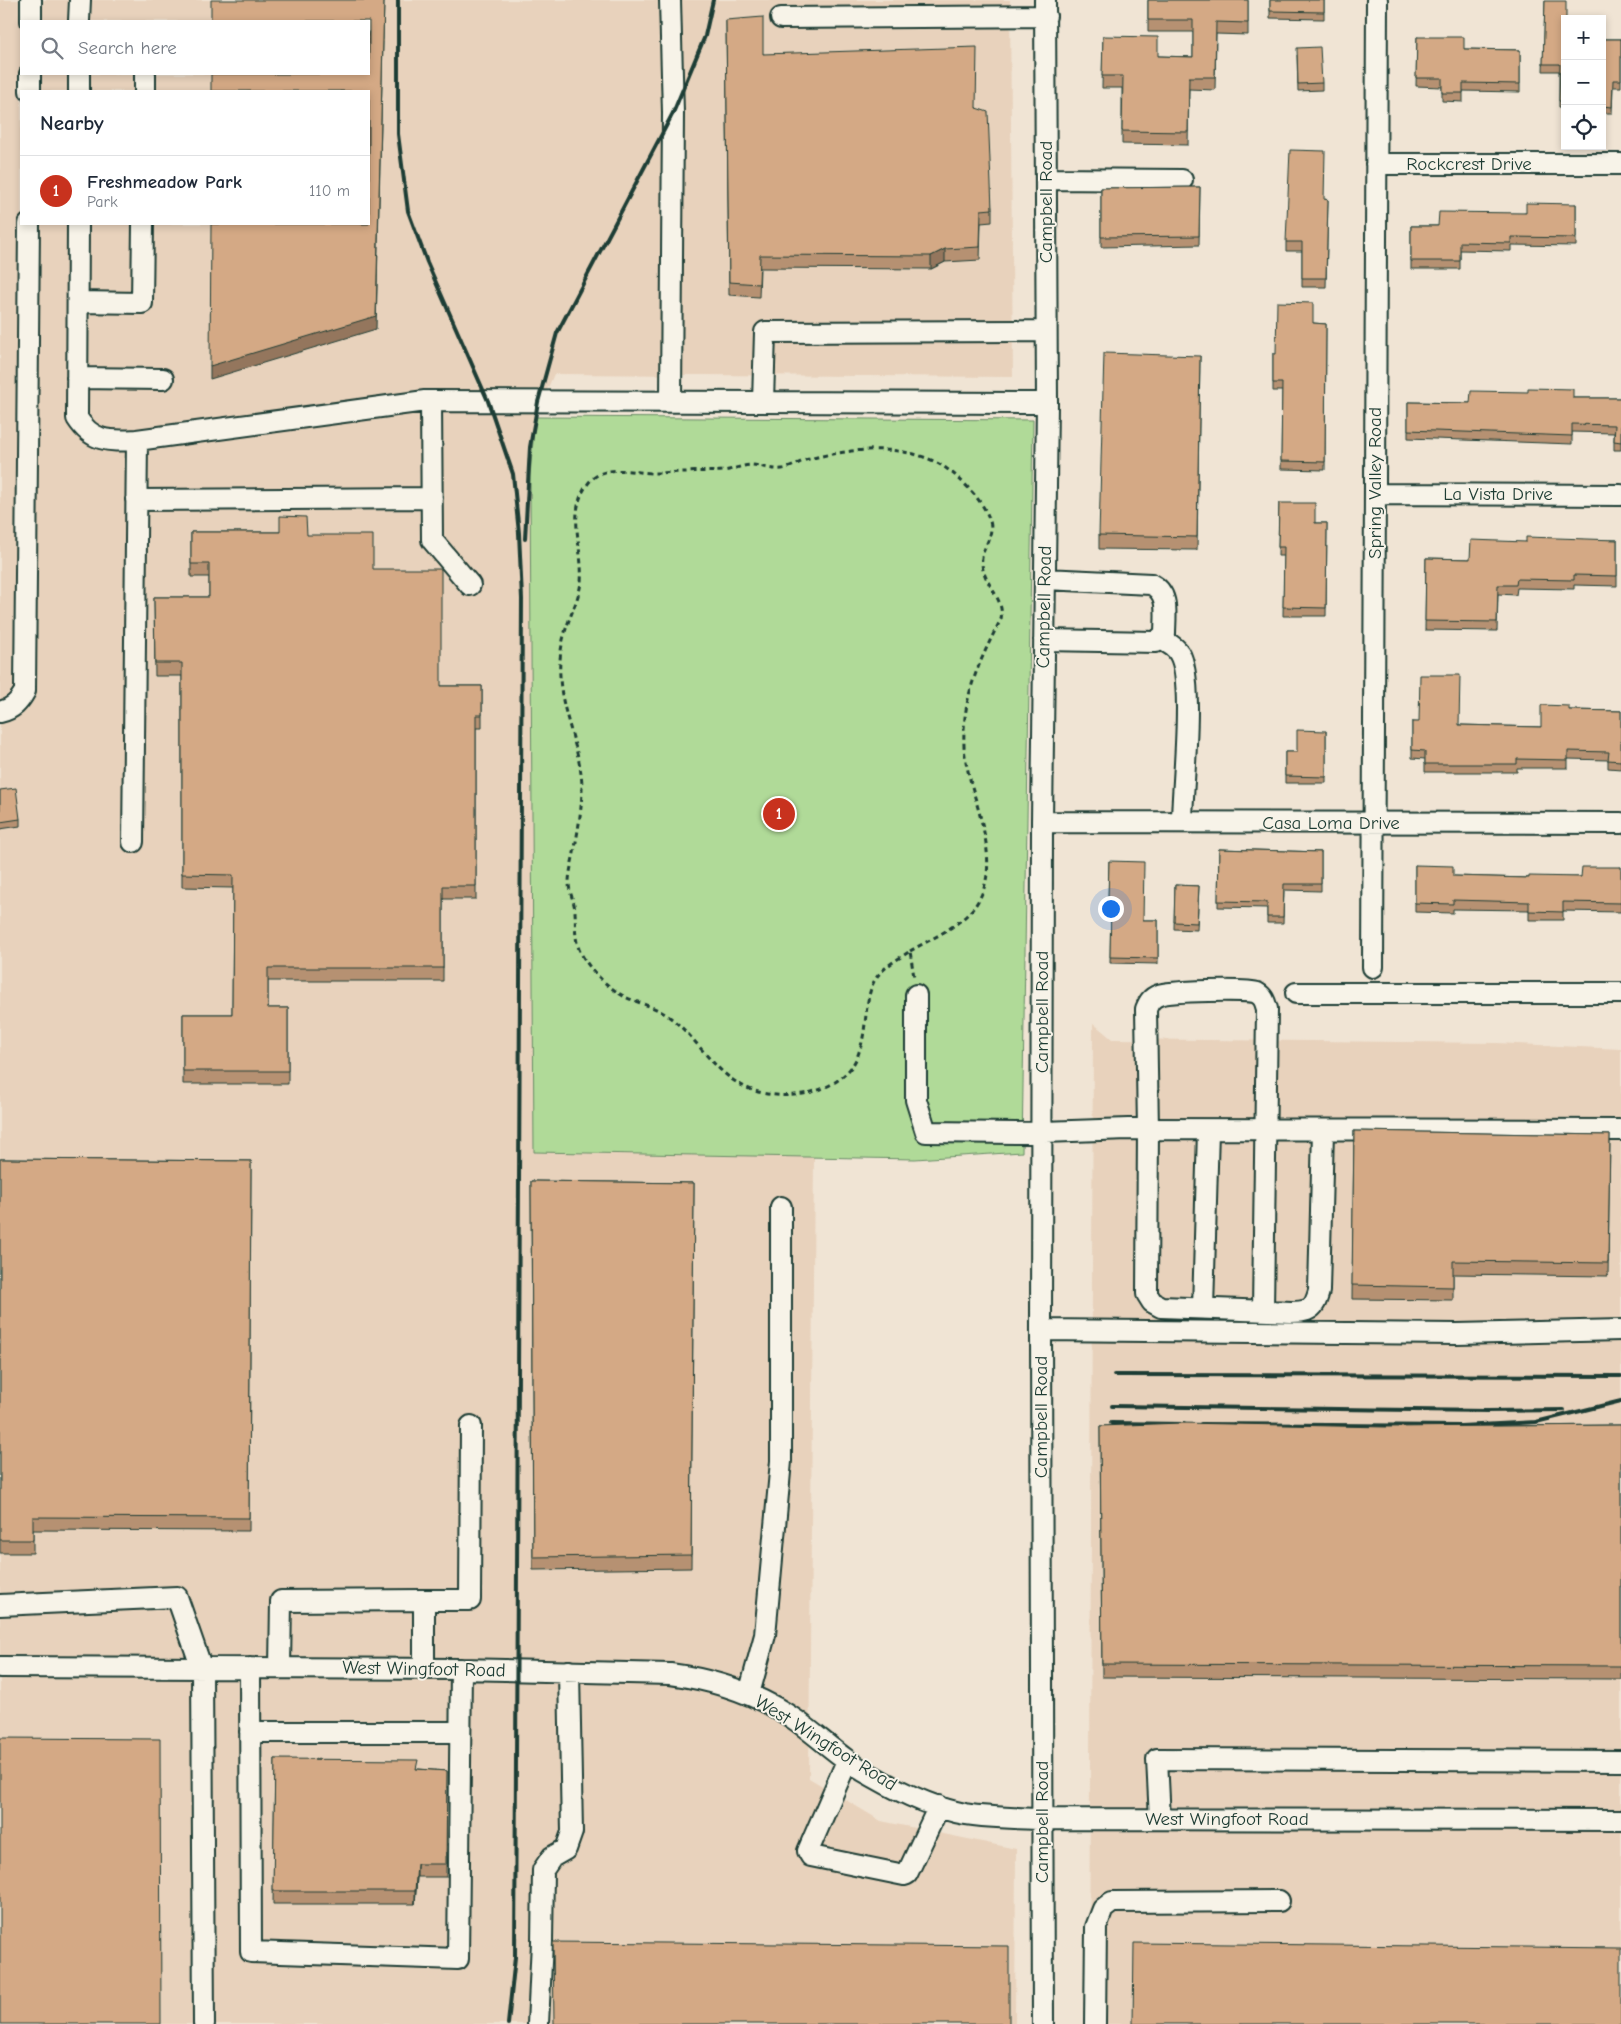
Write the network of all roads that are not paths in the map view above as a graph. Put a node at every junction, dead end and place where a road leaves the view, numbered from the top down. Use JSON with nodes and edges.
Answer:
{"nodes":[{"id":1,"x":31,"y":0,"type":"edge"},
{"id":2,"x":80,"y":0,"type":"edge"},
{"id":3,"x":670,"y":0,"type":"edge"},
{"id":4,"x":1377,"y":0,"type":"edge"},
{"id":5,"x":1045,"y":8,"type":"edge"},
{"id":6,"x":780,"y":18,"type":"dead end"},
{"id":7,"x":31,"y":20,"type":"edge"},
{"id":8,"x":79,"y":20,"type":"edge"},
{"id":9,"x":30,"y":75,"type":"edge"},
{"id":10,"x":79,"y":75,"type":"edge"},
{"id":11,"x":145,"y":75,"type":"edge"},
{"id":12,"x":30,"y":90,"type":"edge"},
{"id":13,"x":79,"y":90,"type":"edge"},
{"id":14,"x":145,"y":90,"type":"edge"},
{"id":15,"x":1376,"y":164,"type":"junction"},
{"id":16,"x":1621,"y":164,"type":"edge"},
{"id":17,"x":1046,"y":179,"type":"junction"},
{"id":18,"x":1182,"y":180,"type":"dead end"},
{"id":19,"x":29,"y":225,"type":"edge"},
{"id":20,"x":78,"y":225,"type":"edge"},
{"id":21,"x":143,"y":225,"type":"edge"},
{"id":22,"x":78,"y":302,"type":"junction"},
{"id":23,"x":1046,"y":331,"type":"junction"},
{"id":24,"x":78,"y":378,"type":"junction"},
{"id":25,"x":163,"y":379,"type":"dead end"},
{"id":26,"x":431,"y":401,"type":"junction"},
{"id":27,"x":671,"y":401,"type":"junction"},
{"id":28,"x":763,"y":402,"type":"junction"},
{"id":29,"x":1046,"y":404,"type":"junction"},
{"id":30,"x":137,"y":440,"type":"junction"},
{"id":31,"x":1375,"y":494,"type":"junction"},
{"id":32,"x":1621,"y":495,"type":"edge"},
{"id":33,"x":432,"y":498,"type":"junction"},
{"id":34,"x":136,"y":500,"type":"junction"},
{"id":35,"x":1045,"y":580,"type":"junction"},
{"id":36,"x":470,"y":585,"type":"dead end"},
{"id":37,"x":1161,"y":639,"type":"junction"},
{"id":38,"x":1044,"y":640,"type":"junction"},
{"id":39,"x":0,"y":712,"type":"edge"},
{"id":40,"x":1042,"y":822,"type":"junction"},
{"id":41,"x":1182,"y":822,"type":"junction"},
{"id":42,"x":1374,"y":823,"type":"junction"},
{"id":43,"x":1621,"y":823,"type":"edge"},
{"id":44,"x":133,"y":842,"type":"dead end"},
{"id":45,"x":1374,"y":967,"type":"dead end"},
{"id":46,"x":1296,"y":993,"type":"dead end"},
{"id":47,"x":1621,"y":993,"type":"edge"},
{"id":48,"x":916,"y":995,"type":"road end"},
{"id":49,"x":1148,"y":1129,"type":"junction"},
{"id":50,"x":1208,"y":1130,"type":"junction"},
{"id":51,"x":1266,"y":1130,"type":"junction"},
{"id":52,"x":1323,"y":1130,"type":"junction"},
{"id":53,"x":1621,"y":1130,"type":"edge"},
{"id":54,"x":1042,"y":1132,"type":"junction"},
{"id":55,"x":781,"y":1207,"type":"dead end"},
{"id":56,"x":1203,"y":1309,"type":"junction"},
{"id":57,"x":1263,"y":1310,"type":"junction"},
{"id":58,"x":1041,"y":1330,"type":"junction"},
{"id":59,"x":1621,"y":1330,"type":"edge"},
{"id":60,"x":471,"y":1426,"type":"dead end"},
{"id":61,"x":424,"y":1600,"type":"junction"},
{"id":62,"x":0,"y":1605,"type":"edge"},
{"id":63,"x":0,"y":1667,"type":"edge"},
{"id":64,"x":202,"y":1668,"type":"junction"},
{"id":65,"x":250,"y":1668,"type":"junction"},
{"id":66,"x":280,"y":1668,"type":"junction"},
{"id":67,"x":424,"y":1669,"type":"junction"},
{"id":68,"x":461,"y":1669,"type":"junction"},
{"id":69,"x":569,"y":1671,"type":"junction"},
{"id":70,"x":749,"y":1694,"type":"junction"},
{"id":71,"x":250,"y":1732,"type":"junction"},
{"id":72,"x":460,"y":1732,"type":"junction"},
{"id":73,"x":847,"y":1761,"type":"junction"},
{"id":74,"x":1621,"y":1761,"type":"edge"},
{"id":75,"x":939,"y":1806,"type":"junction"},
{"id":76,"x":1042,"y":1819,"type":"junction"},
{"id":77,"x":1160,"y":1819,"type":"junction"},
{"id":78,"x":1621,"y":1820,"type":"edge"},
{"id":79,"x":1279,"y":1901,"type":"dead end"},
{"id":80,"x":204,"y":2024,"type":"edge"},
{"id":81,"x":538,"y":2024,"type":"edge"},
{"id":82,"x":1044,"y":2024,"type":"edge"},
{"id":83,"x":1095,"y":2024,"type":"edge"}],
"edges":[{"from":1,"to":7,"type":"street"},
{"from":2,"to":8,"type":"street"},
{"from":3,"to":27,"type":"street"},
{"from":4,"to":15,"type":"street","name":"Spring Valley Road"},
{"from":5,"to":6,"type":"street"},
{"from":5,"to":17,"type":"street","name":"Campbell Road"},
{"from":9,"to":12,"type":"street"},
{"from":10,"to":13,"type":"street"},
{"from":11,"to":14,"type":"street"},
{"from":15,"to":16,"type":"street","name":"Rockcrest Drive"},
{"from":15,"to":31,"type":"street","name":"Spring Valley Road"},
{"from":17,"to":18,"type":"street"},
{"from":17,"to":23,"type":"street","name":"Campbell Road"},
{"from":19,"to":39,"type":"street"},
{"from":20,"to":22,"type":"street"},
{"from":21,"to":22,"type":"street"},
{"from":22,"to":24,"type":"street"},
{"from":23,"to":28,"type":"street"},
{"from":23,"to":29,"type":"street","name":"Campbell Road"},
{"from":24,"to":25,"type":"street"},
{"from":24,"to":30,"type":"street"},
{"from":26,"to":27,"type":"street"},
{"from":26,"to":30,"type":"street"},
{"from":26,"to":33,"type":"street"},
{"from":27,"to":28,"type":"street"},
{"from":28,"to":29,"type":"street"},
{"from":29,"to":35,"type":"street","name":"Campbell Road"},
{"from":30,"to":34,"type":"street"},
{"from":31,"to":32,"type":"street","name":"La Vista Drive"},
{"from":31,"to":42,"type":"street","name":"Spring Valley Road"},
{"from":33,"to":34,"type":"street"},
{"from":33,"to":36,"type":"street"},
{"from":34,"to":44,"type":"street"},
{"from":35,"to":37,"type":"street"},
{"from":35,"to":38,"type":"street","name":"Campbell Road"},
{"from":37,"to":38,"type":"street"},
{"from":37,"to":41,"type":"street"},
{"from":38,"to":40,"type":"street","name":"Campbell Road"},
{"from":40,"to":41,"type":"street","name":"Casa Loma Drive"},
{"from":40,"to":54,"type":"street","name":"Campbell Road"},
{"from":41,"to":42,"type":"street","name":"Casa Loma Drive"},
{"from":42,"to":43,"type":"street","name":"Casa Loma Drive"},
{"from":42,"to":45,"type":"street","name":"Spring Valley Road"},
{"from":46,"to":47,"type":"street"},
{"from":48,"to":54,"type":"street"},
{"from":49,"to":50,"type":"street"},
{"from":49,"to":51,"type":"street"},
{"from":49,"to":54,"type":"street"},
{"from":49,"to":56,"type":"street"},
{"from":50,"to":51,"type":"street"},
{"from":50,"to":56,"type":"street"},
{"from":51,"to":52,"type":"street"},
{"from":51,"to":57,"type":"street"},
{"from":52,"to":53,"type":"street"},
{"from":52,"to":57,"type":"street"},
{"from":54,"to":58,"type":"street","name":"Campbell Road"},
{"from":55,"to":70,"type":"street"},
{"from":56,"to":57,"type":"street"},
{"from":58,"to":59,"type":"street"},
{"from":58,"to":76,"type":"street","name":"Campbell Road"},
{"from":60,"to":61,"type":"street"},
{"from":61,"to":66,"type":"street"},
{"from":61,"to":67,"type":"street"},
{"from":62,"to":64,"type":"street"},
{"from":63,"to":64,"type":"street","name":"West Wingfoot Road"},
{"from":64,"to":65,"type":"street","name":"West Wingfoot Road"},
{"from":64,"to":80,"type":"street"},
{"from":65,"to":66,"type":"street","name":"West Wingfoot Road"},
{"from":65,"to":71,"type":"street"},
{"from":66,"to":67,"type":"street","name":"West Wingfoot Road"},
{"from":67,"to":68,"type":"street","name":"West Wingfoot Road"},
{"from":68,"to":69,"type":"street","name":"West Wingfoot Road"},
{"from":68,"to":72,"type":"street"},
{"from":69,"to":70,"type":"street","name":"West Wingfoot Road"},
{"from":69,"to":81,"type":"street"},
{"from":70,"to":73,"type":"street","name":"West Wingfoot Road"},
{"from":71,"to":72,"type":"street"},
{"from":71,"to":72,"type":"street"},
{"from":73,"to":75,"type":"street","name":"West Wingfoot Road"},
{"from":73,"to":75,"type":"street"},
{"from":74,"to":77,"type":"street"},
{"from":75,"to":76,"type":"street","name":"West Wingfoot Road"},
{"from":76,"to":77,"type":"street","name":"West Wingfoot Road"},
{"from":76,"to":82,"type":"street","name":"Campbell Road"},
{"from":77,"to":78,"type":"street","name":"West Wingfoot Road"},
{"from":79,"to":83,"type":"street"}]}
